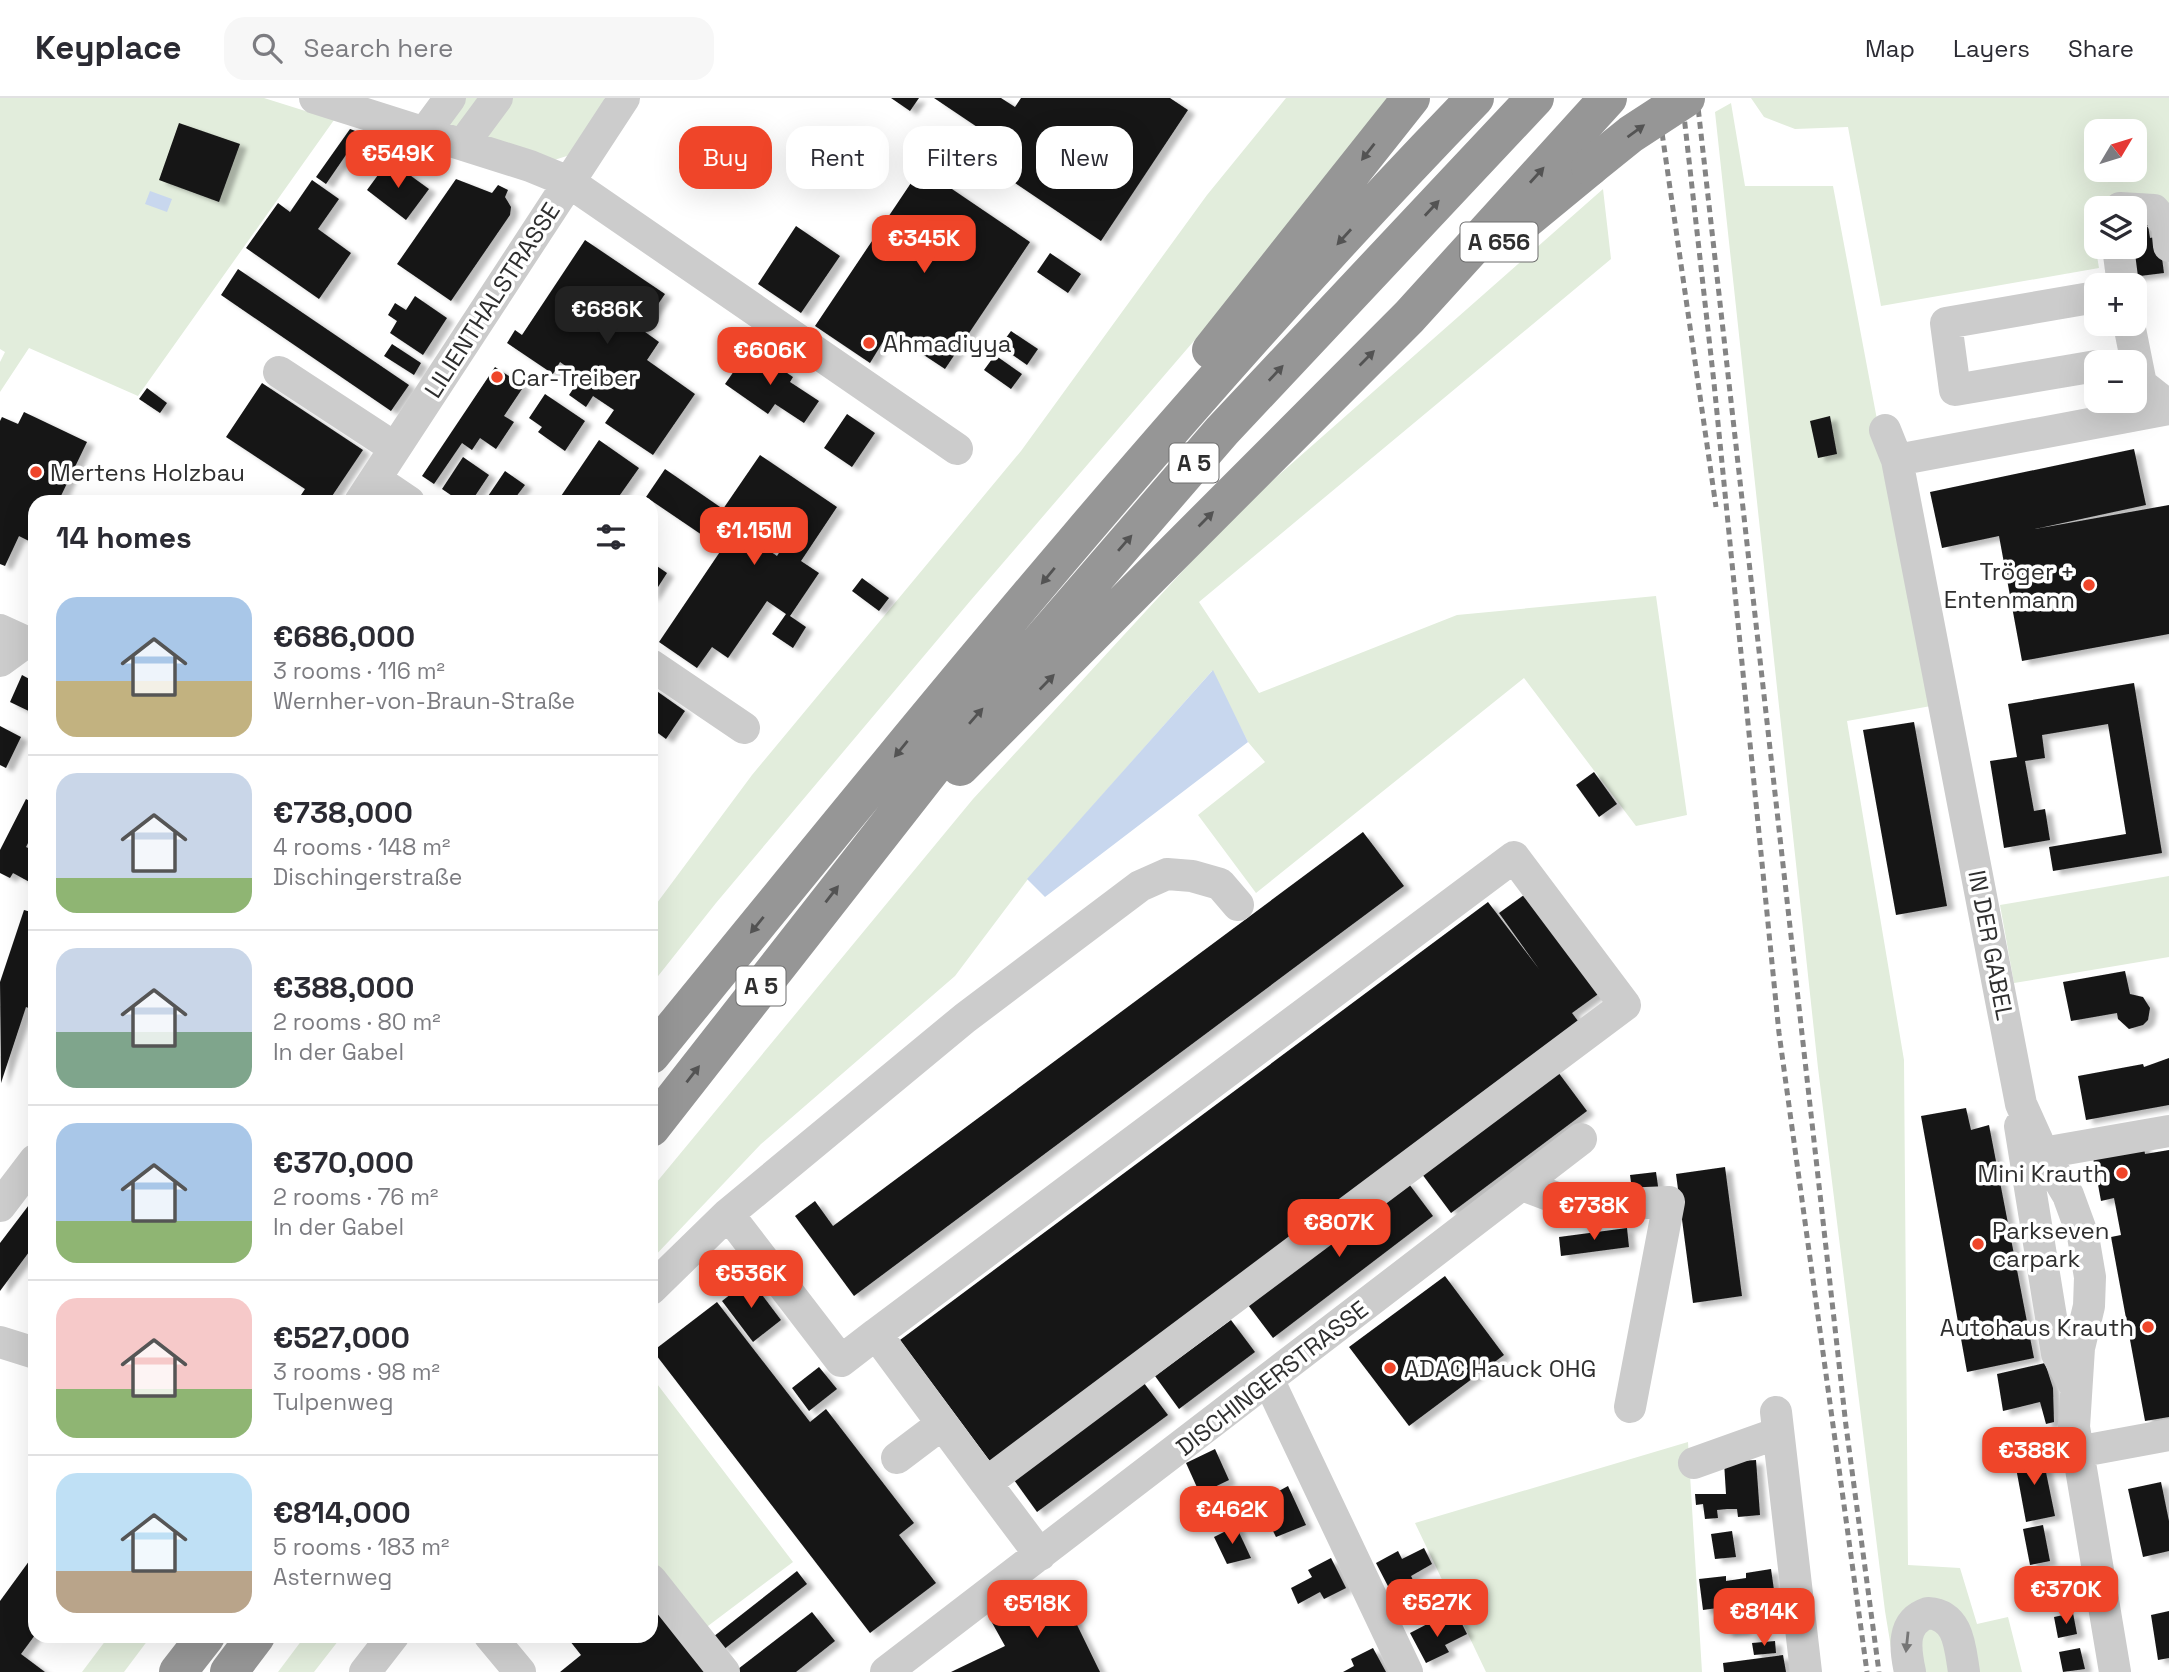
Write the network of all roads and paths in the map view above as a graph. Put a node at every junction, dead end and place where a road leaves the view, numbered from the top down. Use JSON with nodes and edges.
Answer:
{"nodes":[{"id":1,"x":315,"y":98,"type":"edge"},
{"id":2,"x":450,"y":98,"type":"edge"},
{"id":3,"x":497,"y":98,"type":"edge"},
{"id":4,"x":624,"y":98,"type":"edge"},
{"id":5,"x":1410,"y":98,"type":"edge"},
{"id":6,"x":1475,"y":98,"type":"edge"},
{"id":7,"x":1535,"y":98,"type":"edge"},
{"id":8,"x":1686,"y":98,"type":"edge"},
{"id":9,"x":1596,"y":111,"type":"edge"},
{"id":10,"x":425,"y":132,"type":"junction"},
{"id":11,"x":463,"y":144,"type":"junction"},
{"id":12,"x":569,"y":182,"type":"junction"},
{"id":13,"x":2147,"y":210,"type":"edge"},
{"id":14,"x":2169,"y":246,"type":"edge"},
{"id":15,"x":2084,"y":299,"type":"edge"},
{"id":16,"x":1409,"y":317,"type":"junction"},
{"id":17,"x":2084,"y":368,"type":"edge"},
{"id":18,"x":279,"y":372,"type":"dead end"},
{"id":19,"x":2147,"y":389,"type":"edge"},
{"id":20,"x":2169,"y":408,"type":"edge"},
{"id":21,"x":1885,"y":430,"type":"dead end"},
{"id":22,"x":395,"y":448,"type":"junction"},
{"id":23,"x":957,"y":449,"type":"dead end"},
{"id":24,"x":1897,"y":460,"type":"junction"},
{"id":25,"x":1123,"y":485,"type":"junction"},
{"id":26,"x":367,"y":491,"type":"edge"},
{"id":27,"x":20,"y":639,"type":"edge"},
{"id":28,"x":0,"y":661,"type":"edge"},
{"id":29,"x":658,"y":670,"type":"edge"},
{"id":30,"x":744,"y":728,"type":"dead end"},
{"id":31,"x":871,"y":844,"type":"junction"},
{"id":32,"x":1238,"y":905,"type":"dead end"},
{"id":33,"x":658,"y":1046,"type":"edge"},
{"id":34,"x":2021,"y":1104,"type":"junction"},
{"id":35,"x":658,"y":1119,"type":"edge"},
{"id":36,"x":2169,"y":1131,"type":"edge"},
{"id":37,"x":1581,"y":1139,"type":"dead end"},
{"id":38,"x":2043,"y":1153,"type":"junction"},
{"id":39,"x":28,"y":1169,"type":"edge"},
{"id":40,"x":1522,"y":1185,"type":"junction"},
{"id":41,"x":0,"y":1206,"type":"edge"},
{"id":42,"x":728,"y":1214,"type":"junction"},
{"id":43,"x":658,"y":1282,"type":"edge"},
{"id":44,"x":876,"y":1334,"type":"junction"},
{"id":45,"x":0,"y":1342,"type":"edge"},
{"id":46,"x":28,"y":1351,"type":"edge"},
{"id":47,"x":1269,"y":1381,"type":"junction"},
{"id":48,"x":2075,"y":1386,"type":"junction"},
{"id":49,"x":1630,"y":1406,"type":"dead end"},
{"id":50,"x":942,"y":1424,"type":"junction"},
{"id":51,"x":2169,"y":1435,"type":"edge"},
{"id":52,"x":2077,"y":1452,"type":"junction"},
{"id":53,"x":897,"y":1458,"type":"dead end"},
{"id":54,"x":1694,"y":1463,"type":"dead end"},
{"id":55,"x":986,"y":1483,"type":"junction"},
{"id":56,"x":1040,"y":1555,"type":"junction"},
{"id":57,"x":658,"y":1589,"type":"edge"},
{"id":58,"x":201,"y":1643,"type":"edge"},
{"id":59,"x":251,"y":1643,"type":"edge"},
{"id":60,"x":388,"y":1643,"type":"edge"},
{"id":61,"x":496,"y":1643,"type":"edge"},
{"id":62,"x":178,"y":1672,"type":"edge"},
{"id":63,"x":229,"y":1672,"type":"edge"},
{"id":64,"x":365,"y":1672,"type":"edge"},
{"id":65,"x":520,"y":1672,"type":"edge"},
{"id":66,"x":724,"y":1672,"type":"edge"},
{"id":67,"x":886,"y":1672,"type":"edge"},
{"id":68,"x":1407,"y":1672,"type":"edge"},
{"id":69,"x":1806,"y":1672,"type":"edge"},
{"id":70,"x":1910,"y":1672,"type":"edge"},
{"id":71,"x":1964,"y":1672,"type":"edge"},
{"id":72,"x":2115,"y":1672,"type":"edge"}],
"edges":[{"from":1,"to":10,"type":"street"},
{"from":2,"to":10,"type":"street"},
{"from":3,"to":11,"type":"street"},
{"from":4,"to":12,"type":"street","name":"LILIENTHALSTRASSE"},
{"from":5,"to":25,"type":"highway","number":"A 5","one_way":true},
{"from":6,"to":25,"type":"highway","number":"A 5","one_way":true},
{"from":31,"to":7,"type":"highway","number":"A 5","one_way":true},
{"from":16,"to":8,"type":"highway","number":"A 656","one_way":true,"bridge":true},
{"from":16,"to":9,"type":"highway","one_way":true},
{"from":10,"to":11,"type":"street"},
{"from":11,"to":12,"type":"street"},
{"from":12,"to":22,"type":"street","name":"LILIENTHALSTRASSE"},
{"from":12,"to":23,"type":"street"},
{"from":13,"to":14,"type":"street"},
{"from":15,"to":17,"type":"street"},
{"from":31,"to":16,"type":"highway","one_way":true},
{"from":18,"to":22,"type":"street"},
{"from":19,"to":20,"type":"street"},
{"from":20,"to":24,"type":"street"},
{"from":21,"to":24,"type":"street","name":"IN DER GABEL"},
{"from":22,"to":26,"type":"street","name":"LILIENTHALSTRASSE"},
{"from":24,"to":34,"type":"street","name":"IN DER GABEL"},
{"from":25,"to":33,"type":"highway","number":"A 5","one_way":true},
{"from":27,"to":28,"type":"street"},
{"from":29,"to":30,"type":"street"},
{"from":35,"to":31,"type":"highway","number":"A 5","one_way":true},
{"from":32,"to":42,"type":"street"},
{"from":34,"to":38,"type":"street","name":"IN DER GABEL"},
{"from":34,"to":48,"type":"street"},
{"from":36,"to":38,"type":"street"},
{"from":37,"to":40,"type":"street","name":"DISCHINGERSTRASSE"},
{"from":38,"to":48,"type":"street","name":"IN DER GABEL"},
{"from":39,"to":41,"type":"street"},
{"from":40,"to":47,"type":"street","name":"DISCHINGERSTRASSE"},
{"from":40,"to":49,"type":"street"},
{"from":42,"to":43,"type":"street"},
{"from":42,"to":44,"type":"street"},
{"from":44,"to":50,"type":"street"},
{"from":44,"to":55,"type":"street"},
{"from":45,"to":46,"type":"street"},
{"from":47,"to":56,"type":"street","name":"DISCHINGERSTRASSE"},
{"from":47,"to":68,"type":"street"},
{"from":48,"to":52,"type":"street","name":"IN DER GABEL"},
{"from":50,"to":53,"type":"street"},
{"from":50,"to":55,"type":"street"},
{"from":51,"to":52,"type":"street"},
{"from":52,"to":72,"type":"street","name":"IN DER GABEL"},
{"from":54,"to":69,"type":"street"},
{"from":55,"to":56,"type":"street"},
{"from":56,"to":67,"type":"street","name":"DISCHINGERSTRASSE"},
{"from":57,"to":66,"type":"street"},
{"from":58,"to":62,"type":"highway"},
{"from":59,"to":63,"type":"highway"},
{"from":60,"to":64,"type":"street"},
{"from":61,"to":65,"type":"street"},
{"from":71,"to":70,"type":"street","one_way":true}]}
